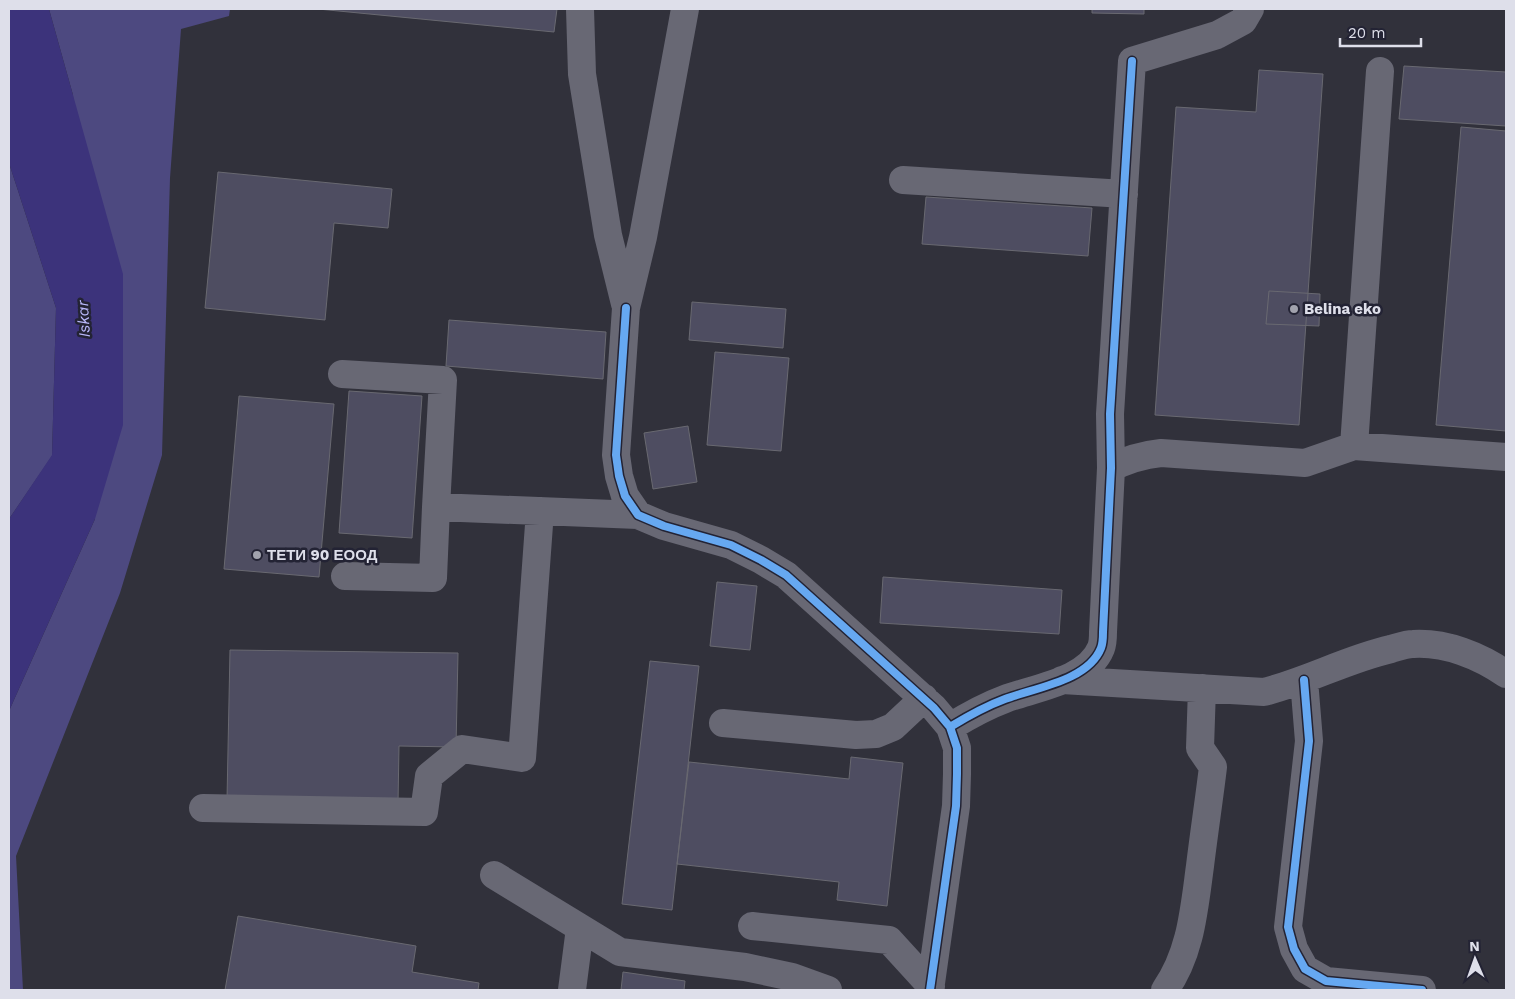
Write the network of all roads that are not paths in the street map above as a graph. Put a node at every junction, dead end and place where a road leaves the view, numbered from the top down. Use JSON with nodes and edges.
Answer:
{"nodes":[{"id":1,"x":580,"y":9,"type":"edge"},
{"id":2,"x":685,"y":9,"type":"edge"},
{"id":3,"x":1250,"y":9,"type":"edge"},
{"id":4,"x":1380,"y":71,"type":"dead end"},
{"id":5,"x":904,"y":180,"type":"dead end"},
{"id":6,"x":1124,"y":194,"type":"junction"},
{"id":7,"x":626,"y":308,"type":"junction"},
{"id":8,"x":342,"y":374,"type":"dead end"},
{"id":9,"x":1354,"y":446,"type":"junction"},
{"id":10,"x":1506,"y":457,"type":"edge"},
{"id":11,"x":1111,"y":468,"type":"junction"},
{"id":12,"x":436,"y":507,"type":"junction"},
{"id":13,"x":540,"y":511,"type":"junction"},
{"id":14,"x":638,"y":515,"type":"junction"},
{"id":15,"x":346,"y":576,"type":"dead end"},
{"id":16,"x":1506,"y":674,"type":"edge"},
{"id":17,"x":1062,"y":680,"type":"junction"},
{"id":18,"x":1304,"y":680,"type":"junction"},
{"id":19,"x":1202,"y":688,"type":"junction"},
{"id":20,"x":924,"y":698,"type":"junction"},
{"id":21,"x":723,"y":723,"type":"dead end"},
{"id":22,"x":950,"y":726,"type":"junction"},
{"id":23,"x":203,"y":808,"type":"dead end"},
{"id":24,"x":494,"y":875,"type":"dead end"},
{"id":25,"x":752,"y":926,"type":"dead end"},
{"id":26,"x":580,"y":928,"type":"junction"},
{"id":27,"x":930,"y":988,"type":"edge"},
{"id":28,"x":572,"y":990,"type":"edge"},
{"id":29,"x":828,"y":990,"type":"edge"},
{"id":30,"x":1165,"y":990,"type":"edge"},
{"id":31,"x":1422,"y":990,"type":"edge"}],
"edges":[{"from":1,"to":7,"type":"street"},
{"from":2,"to":7,"type":"street"},
{"from":3,"to":6,"type":"street"},
{"from":4,"to":9,"type":"street"},
{"from":5,"to":6,"type":"street"},
{"from":6,"to":11,"type":"street"},
{"from":7,"to":14,"type":"street"},
{"from":8,"to":12,"type":"street"},
{"from":9,"to":10,"type":"street"},
{"from":9,"to":11,"type":"street"},
{"from":11,"to":17,"type":"street"},
{"from":12,"to":13,"type":"street"},
{"from":12,"to":15,"type":"street"},
{"from":13,"to":14,"type":"street"},
{"from":13,"to":23,"type":"street"},
{"from":14,"to":20,"type":"street"},
{"from":16,"to":18,"type":"street"},
{"from":17,"to":19,"type":"street"},
{"from":17,"to":22,"type":"street"},
{"from":18,"to":19,"type":"street"},
{"from":18,"to":31,"type":"street"},
{"from":19,"to":30,"type":"street"},
{"from":20,"to":21,"type":"street"},
{"from":20,"to":22,"type":"street"},
{"from":22,"to":27,"type":"street"},
{"from":24,"to":26,"type":"street"},
{"from":25,"to":27,"type":"street"},
{"from":26,"to":28,"type":"street"},
{"from":26,"to":29,"type":"street"}]}
